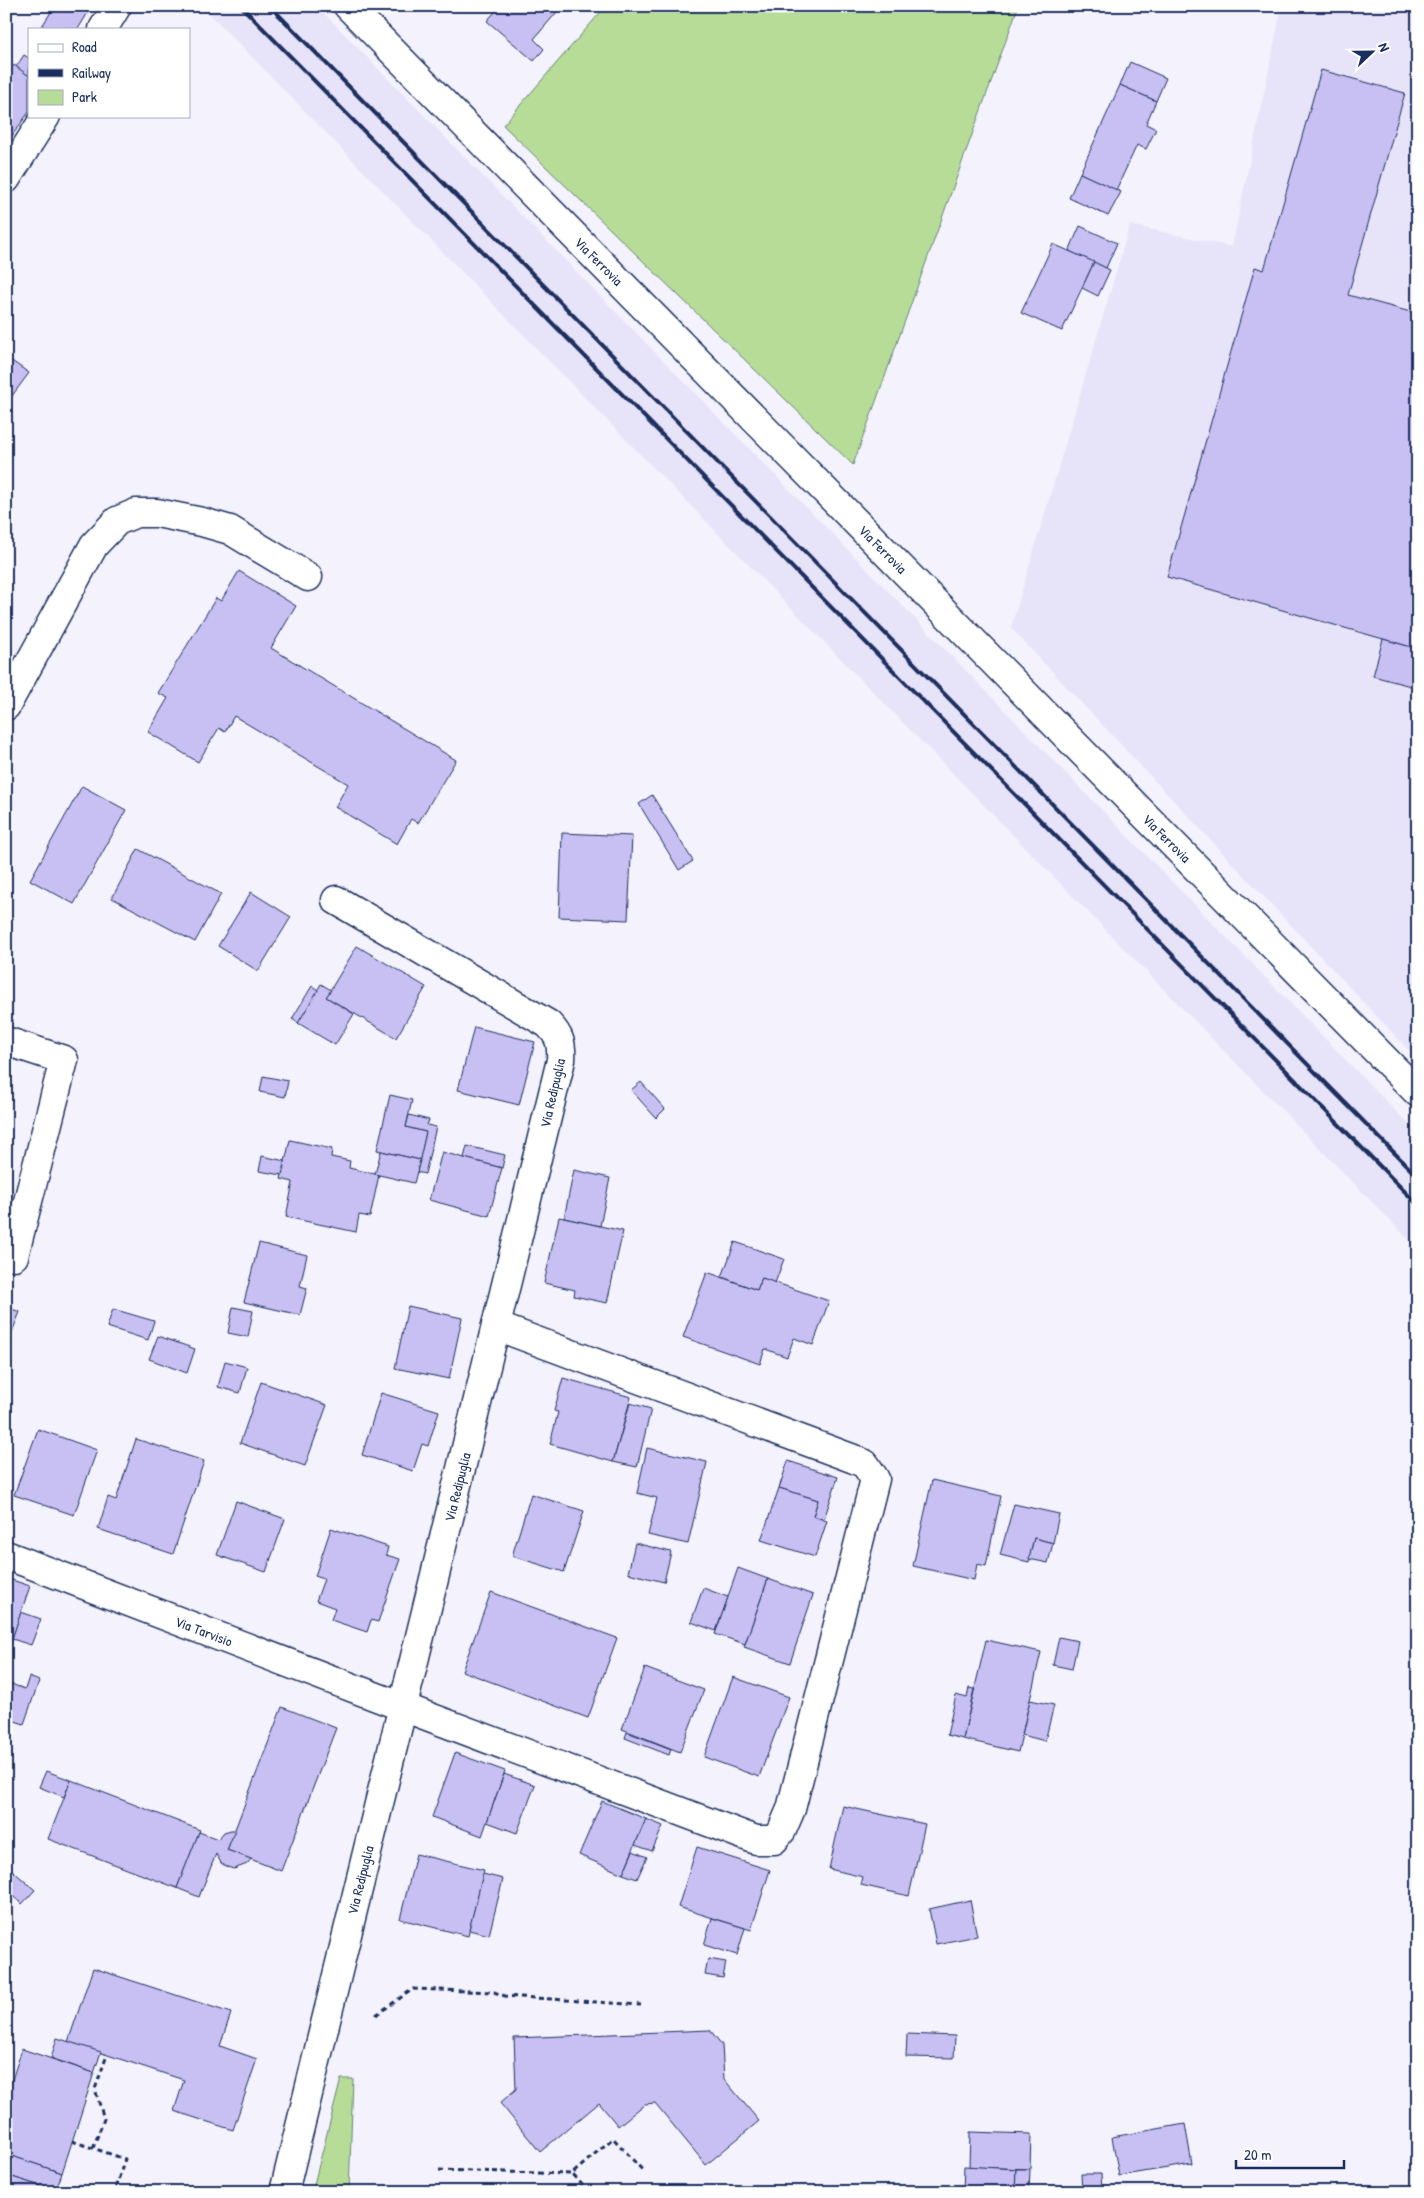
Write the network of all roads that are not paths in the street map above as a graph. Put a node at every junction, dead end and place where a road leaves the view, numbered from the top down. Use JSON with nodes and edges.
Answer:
{"nodes":[{"id":1,"x":117,"y":6,"type":"edge"},
{"id":2,"x":348,"y":6,"type":"edge"},
{"id":3,"x":104,"y":28,"type":"edge"},
{"id":4,"x":45,"y":118,"type":"edge"},
{"id":5,"x":6,"y":179,"type":"edge"},
{"id":6,"x":308,"y":577,"type":"dead end"},
{"id":7,"x":6,"y":706,"type":"edge"},
{"id":8,"x":336,"y":900,"type":"dead end"},
{"id":9,"x":6,"y":1041,"type":"edge"},
{"id":10,"x":1418,"y":1093,"type":"edge"},
{"id":11,"x":14,"y":1256,"type":"dead end"},
{"id":12,"x":496,"y":1326,"type":"junction"},
{"id":13,"x":6,"y":1555,"type":"edge"},
{"id":14,"x":402,"y":1708,"type":"junction"},
{"id":15,"x":284,"y":2192,"type":"edge"}],
"edges":[{"from":1,"to":3,"type":"street"},
{"from":2,"to":10,"type":"street","name":"Via Ferrovia"},
{"from":4,"to":5,"type":"street"},
{"from":6,"to":7,"type":"street"},
{"from":8,"to":12,"type":"street","name":"Via Redipuglia"},
{"from":9,"to":11,"type":"street"},
{"from":12,"to":14,"type":"street","name":"Via Redipuglia"},
{"from":12,"to":14,"type":"street","name":"Via Tarvisio"},
{"from":13,"to":14,"type":"street","name":"Via Tarvisio"},
{"from":14,"to":15,"type":"street","name":"Via Redipuglia"}]}
